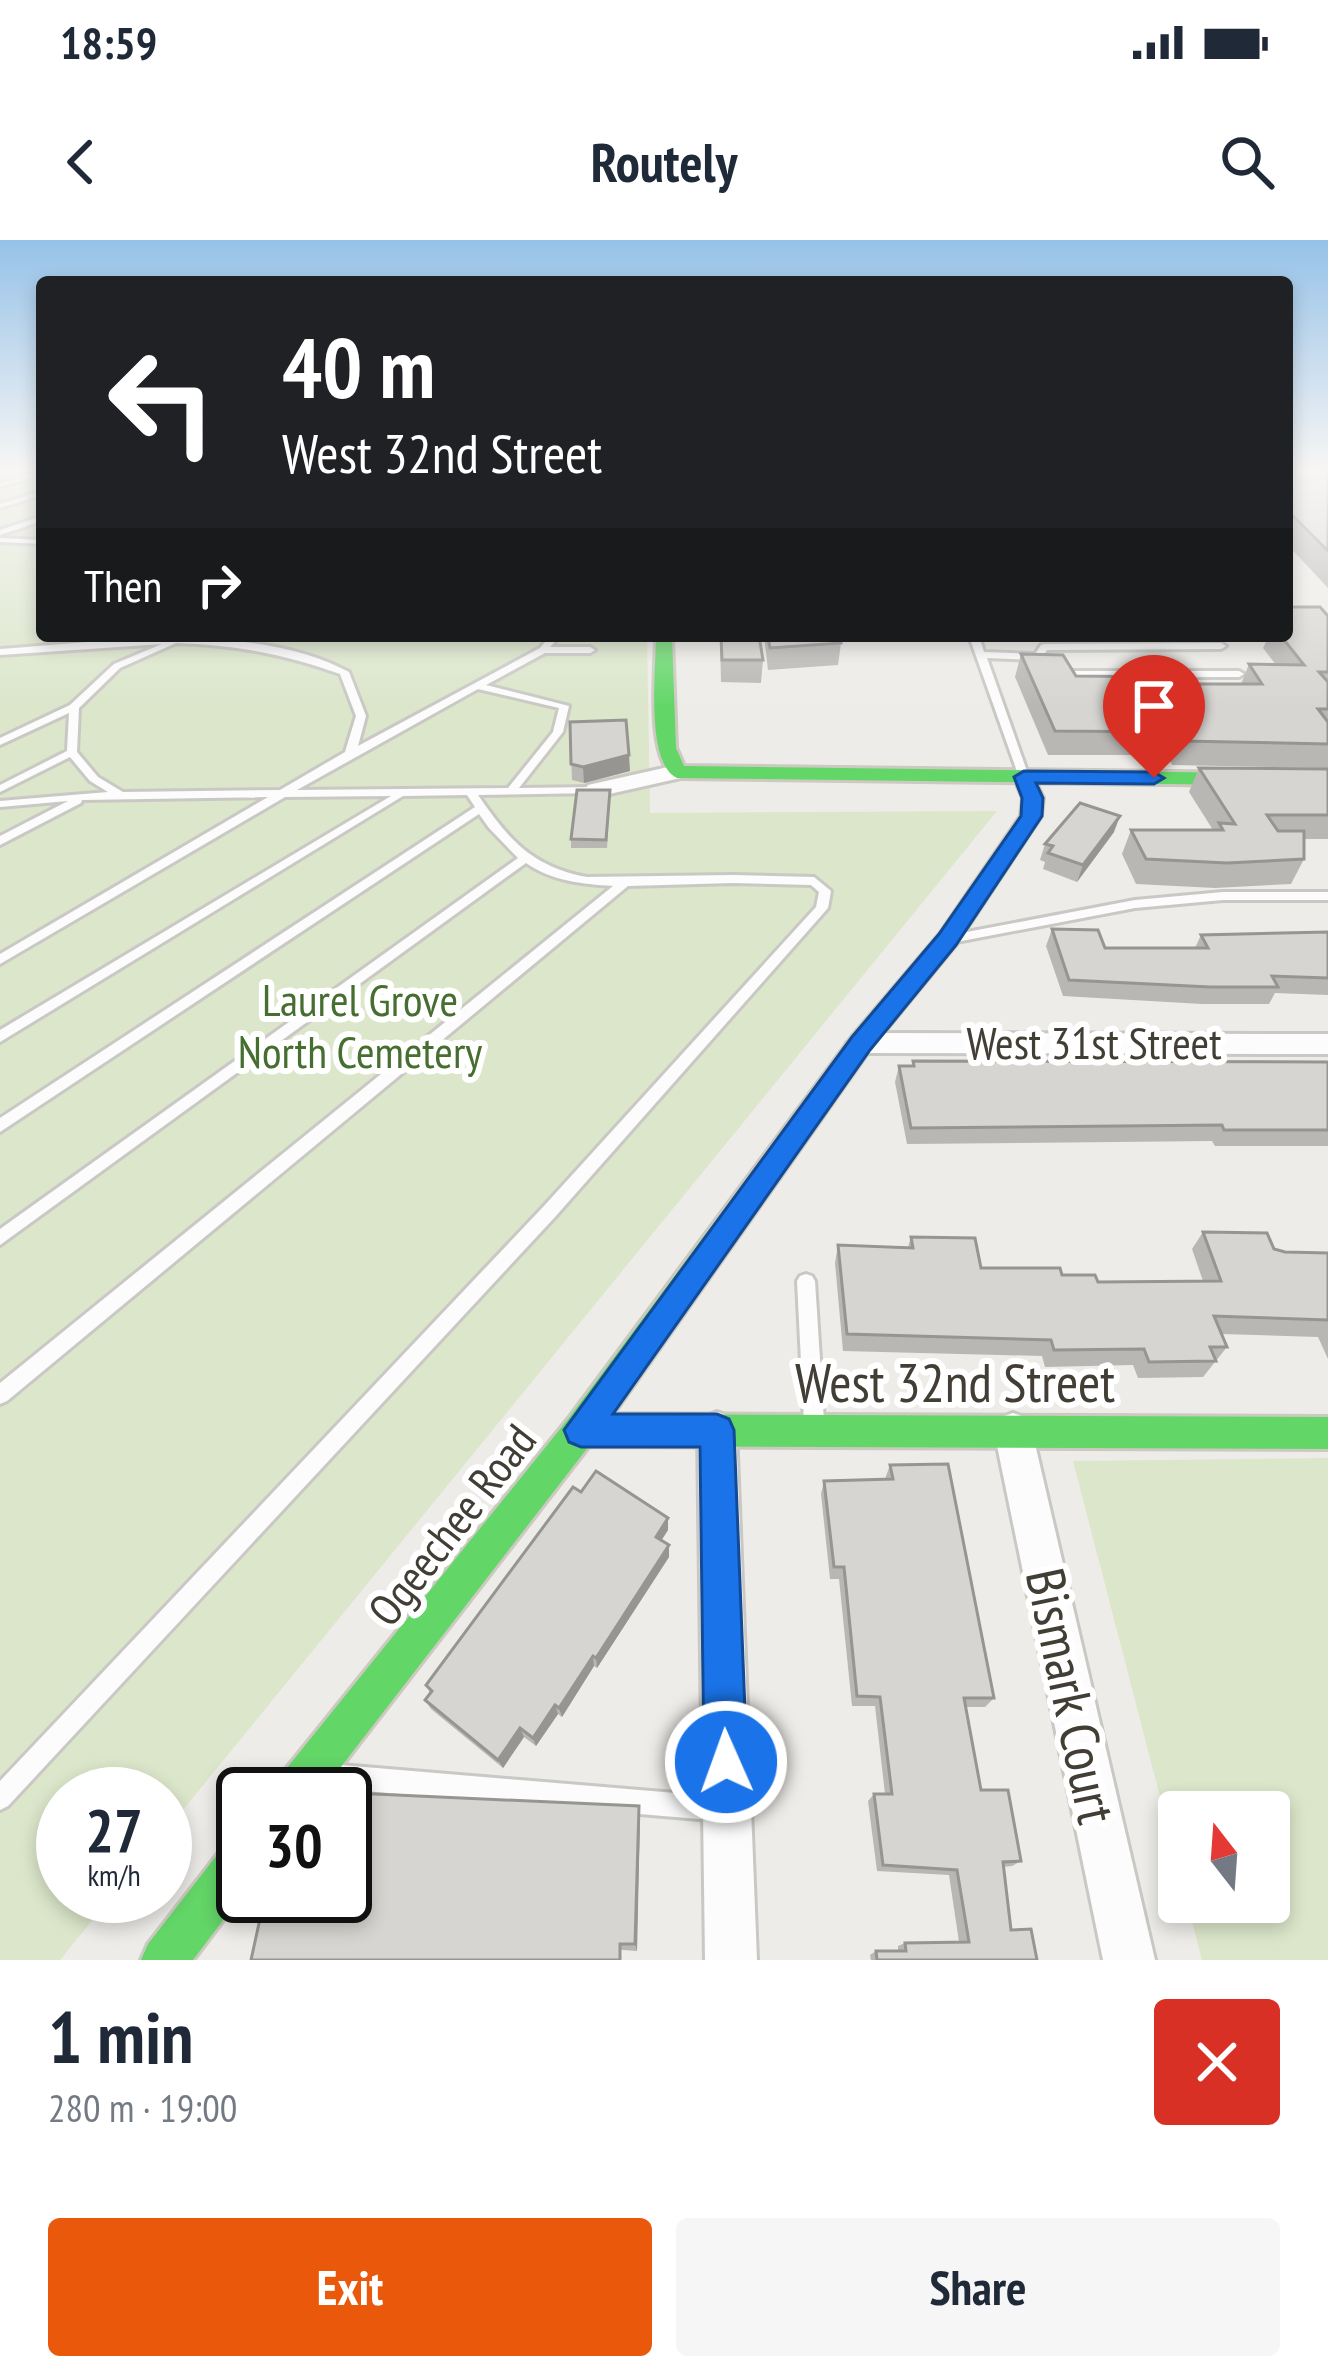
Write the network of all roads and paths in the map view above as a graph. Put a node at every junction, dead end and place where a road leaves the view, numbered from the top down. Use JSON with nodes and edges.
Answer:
{"nodes":[{"id":1,"x":129,"y":642,"type":"edge"},
{"id":2,"x":170,"y":642,"type":"edge"},
{"id":3,"x":216,"y":642,"type":"edge"},
{"id":4,"x":302,"y":642,"type":"edge"},
{"id":5,"x":550,"y":642,"type":"edge"},
{"id":6,"x":664,"y":642,"type":"edge"},
{"id":7,"x":977,"y":642,"type":"edge"},
{"id":8,"x":1189,"y":642,"type":"edge"},
{"id":9,"x":1219,"y":642,"type":"edge"},
{"id":10,"x":543,"y":650,"type":"junction"},
{"id":11,"x":590,"y":650,"type":"dead end"},
{"id":12,"x":4,"y":654,"type":"edge"},
{"id":13,"x":299,"y":654,"type":"junction"},
{"id":14,"x":983,"y":655,"type":"junction"},
{"id":15,"x":1038,"y":657,"type":"junction"},
{"id":16,"x":479,"y":686,"type":"junction"},
{"id":17,"x":74,"y":707,"type":"junction"},
{"id":18,"x":0,"y":742,"type":"edge"},
{"id":19,"x":73,"y":752,"type":"junction"},
{"id":20,"x":350,"y":754,"type":"junction"},
{"id":21,"x":677,"y":772,"type":"junction"},
{"id":22,"x":1024,"y":777,"type":"junction"},
{"id":23,"x":1328,"y":780,"type":"edge"},
{"id":24,"x":0,"y":789,"type":"edge"},
{"id":25,"x":596,"y":790,"type":"joint"},
{"id":26,"x":510,"y":792,"type":"junction"},
{"id":27,"x":400,"y":795,"type":"junction"},
{"id":28,"x":86,"y":796,"type":"junction"},
{"id":29,"x":122,"y":796,"type":"junction"},
{"id":30,"x":284,"y":796,"type":"junction"},
{"id":31,"x":476,"y":800,"type":"junction"},
{"id":32,"x":0,"y":804,"type":"edge"},
{"id":33,"x":0,"y":841,"type":"edge"},
{"id":34,"x":527,"y":857,"type":"junction"},
{"id":35,"x":624,"y":884,"type":"junction"},
{"id":36,"x":1328,"y":896,"type":"edge"},
{"id":37,"x":948,"y":940,"type":"junction"},
{"id":38,"x":0,"y":960,"type":"edge"},
{"id":39,"x":0,"y":1037,"type":"edge"},
{"id":40,"x":861,"y":1043,"type":"junction"},
{"id":41,"x":1328,"y":1044,"type":"edge"},
{"id":42,"x":0,"y":1126,"type":"edge"},
{"id":43,"x":0,"y":1238,"type":"edge"},
{"id":44,"x":806,"y":1282,"type":"dead end"},
{"id":45,"x":0,"y":1395,"type":"edge"},
{"id":46,"x":581,"y":1430,"type":"junction"},
{"id":47,"x":717,"y":1430,"type":"junction"},
{"id":48,"x":814,"y":1431,"type":"junction"},
{"id":49,"x":1013,"y":1432,"type":"junction"},
{"id":50,"x":1328,"y":1433,"type":"edge"},
{"id":51,"x":313,"y":1767,"type":"edge"},
{"id":52,"x":372,"y":1788,"type":"edge"},
{"id":53,"x":0,"y":1798,"type":"edge"},
{"id":54,"x":727,"y":1809,"type":"junction"},
{"id":55,"x":216,"y":1893,"type":"edge"},
{"id":56,"x":164,"y":1960,"type":"edge"},
{"id":57,"x":731,"y":1960,"type":"edge"},
{"id":58,"x":1129,"y":1960,"type":"edge"}],
"edges":[{"from":1,"to":12,"type":"lane"},
{"from":2,"to":17,"type":"lane"},
{"from":3,"to":13,"type":"lane"},
{"from":4,"to":13,"type":"lane"},
{"from":5,"to":10,"type":"lane"},
{"from":6,"to":21,"type":"street"},
{"from":7,"to":14,"type":"lane"},
{"from":8,"to":15,"type":"lane"},
{"from":9,"to":15,"type":"lane"},
{"from":10,"to":11,"type":"lane"},
{"from":10,"to":16,"type":"lane"},
{"from":13,"to":20,"type":"lane"},
{"from":14,"to":15,"type":"lane"},
{"from":14,"to":22,"type":"lane"},
{"from":16,"to":20,"type":"lane"},
{"from":16,"to":26,"type":"lane"},
{"from":17,"to":18,"type":"lane"},
{"from":17,"to":19,"type":"lane"},
{"from":19,"to":24,"type":"lane"},
{"from":19,"to":29,"type":"lane"},
{"from":20,"to":30,"type":"lane"},
{"from":21,"to":22,"type":"street"},
{"from":21,"to":25,"type":"street"},
{"from":22,"to":23,"type":"street"},
{"from":22,"to":37,"type":"street","name":"Ogeechee Road"},
{"from":25,"to":26,"type":"lane"},
{"from":26,"to":31,"type":"lane"},
{"from":27,"to":30,"type":"lane"},
{"from":27,"to":31,"type":"lane"},
{"from":27,"to":39,"type":"lane"},
{"from":28,"to":29,"type":"lane"},
{"from":28,"to":32,"type":"lane"},
{"from":28,"to":33,"type":"lane"},
{"from":29,"to":30,"type":"lane"},
{"from":30,"to":38,"type":"lane"},
{"from":31,"to":34,"type":"lane"},
{"from":31,"to":42,"type":"lane"},
{"from":34,"to":35,"type":"lane"},
{"from":34,"to":43,"type":"lane"},
{"from":35,"to":45,"type":"lane"},
{"from":35,"to":53,"type":"lane"},
{"from":36,"to":37,"type":"lane"},
{"from":37,"to":40,"type":"street","name":"Ogeechee Road"},
{"from":40,"to":41,"type":"street","name":"West 31st Street"},
{"from":40,"to":46,"type":"street","name":"Ogeechee Road"},
{"from":44,"to":48,"type":"lane"},
{"from":46,"to":47,"type":"street","name":"West 32nd Street"},
{"from":46,"to":51,"type":"street","name":"Ogeechee Road"},
{"from":47,"to":48,"type":"street","name":"West 32nd Street"},
{"from":47,"to":54,"type":"street"},
{"from":48,"to":49,"type":"street","name":"West 32nd Street"},
{"from":49,"to":50,"type":"street","name":"West 32nd Street"},
{"from":49,"to":58,"type":"street","name":"Bismark Court"},
{"from":52,"to":54,"type":"lane"},
{"from":54,"to":57,"type":"street"},
{"from":55,"to":56,"type":"street"}]}
